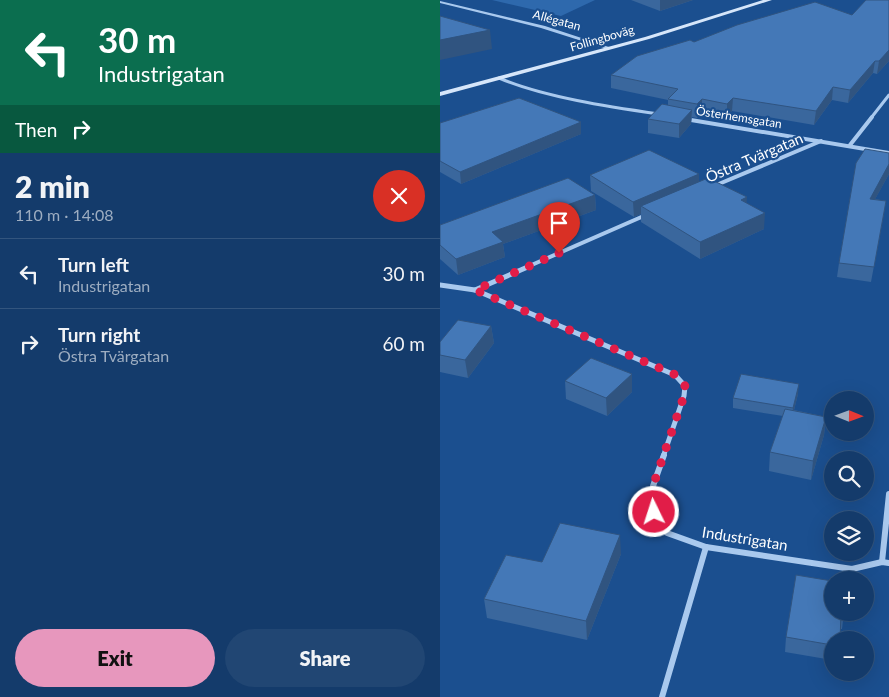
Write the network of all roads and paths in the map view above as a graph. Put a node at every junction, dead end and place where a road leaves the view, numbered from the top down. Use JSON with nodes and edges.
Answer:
{"nodes":[{"id":1,"x":770,"y":0,"type":"edge"},
{"id":2,"x":440,"y":2,"type":"edge"},
{"id":3,"x":609,"y":48,"type":"junction"},
{"id":4,"x":499,"y":78,"type":"junction"},
{"id":5,"x":440,"y":94,"type":"edge"},
{"id":6,"x":889,"y":96,"type":"edge"},
{"id":7,"x":660,"y":115,"type":"edge"},
{"id":8,"x":679,"y":118,"type":"edge"},
{"id":9,"x":821,"y":141,"type":"junction"},
{"id":10,"x":850,"y":145,"type":"junction"},
{"id":11,"x":889,"y":153,"type":"edge"},
{"id":12,"x":704,"y":190,"type":"edge"},
{"id":13,"x":650,"y":213,"type":"edge"},
{"id":14,"x":440,"y":285,"type":"edge"},
{"id":15,"x":475,"y":290,"type":"junction"},
{"id":16,"x":889,"y":494,"type":"edge"},
{"id":17,"x":706,"y":547,"type":"junction"},
{"id":18,"x":885,"y":563,"type":"edge"},
{"id":19,"x":662,"y":697,"type":"edge"}],
"edges":[{"from":1,"to":3,"type":"main road","name":"Follingboväg"},
{"from":2,"to":3,"type":"street","name":"Allégatan"},
{"from":3,"to":4,"type":"main road","name":"Follingboväg"},
{"from":4,"to":5,"type":"main road","name":"Follingboväg"},
{"from":4,"to":7,"type":"street"},
{"from":6,"to":10,"type":"street"},
{"from":8,"to":9,"type":"street","name":"Österhemsgatan"},
{"from":9,"to":10,"type":"street","name":"Österhemsgatan"},
{"from":9,"to":12,"type":"street","name":"Östra Tvärgatan"},
{"from":10,"to":11,"type":"street","name":"Österhemsgatan"},
{"from":13,"to":15,"type":"street"},
{"from":14,"to":15,"type":"street","name":"Industrigatan"},
{"from":15,"to":17,"type":"street","name":"Industrigatan"},
{"from":16,"to":18,"type":"street"},
{"from":17,"to":18,"type":"street","name":"Industrigatan"},
{"from":17,"to":19,"type":"street"}]}
